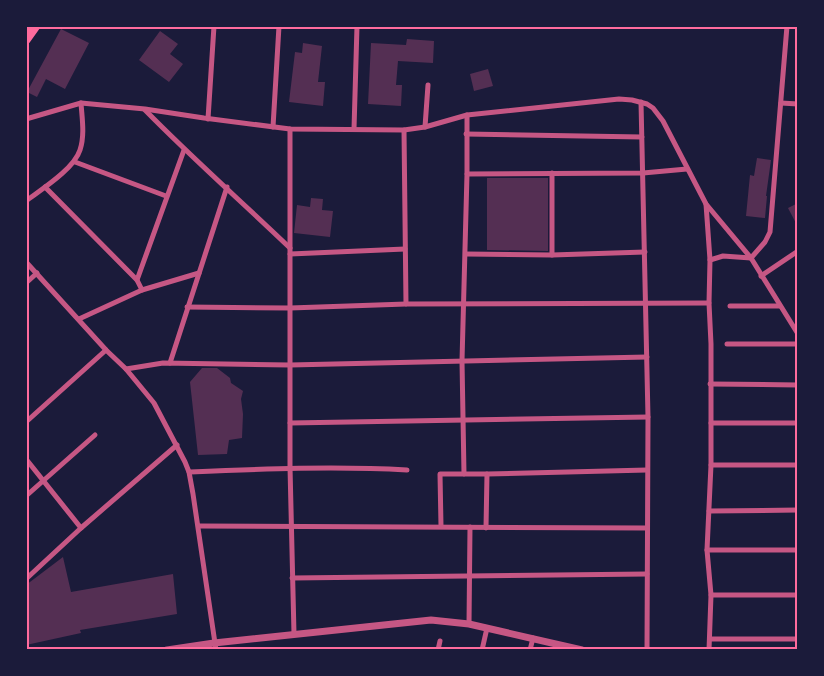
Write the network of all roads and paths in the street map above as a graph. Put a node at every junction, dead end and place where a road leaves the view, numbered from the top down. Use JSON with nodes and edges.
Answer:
{"nodes":[{"id":1,"x":36,"y":26,"type":"edge"},
{"id":2,"x":214,"y":26,"type":"edge"},
{"id":3,"x":279,"y":26,"type":"edge"},
{"id":4,"x":357,"y":26,"type":"edge"},
{"id":5,"x":787,"y":26,"type":"edge"},
{"id":6,"x":26,"y":40,"type":"edge"},
{"id":7,"x":428,"y":85,"type":"dead end"},
{"id":8,"x":641,"y":102,"type":"junction"},
{"id":9,"x":81,"y":103,"type":"junction"},
{"id":10,"x":781,"y":103,"type":"junction"},
{"id":11,"x":798,"y":104,"type":"edge"},
{"id":12,"x":145,"y":109,"type":"junction"},
{"id":13,"x":467,"y":115,"type":"junction"},
{"id":14,"x":26,"y":119,"type":"edge"},
{"id":15,"x":208,"y":119,"type":"junction"},
{"id":16,"x":273,"y":127,"type":"junction"},
{"id":17,"x":425,"y":127,"type":"junction"},
{"id":18,"x":290,"y":128,"type":"junction"},
{"id":19,"x":354,"y":129,"type":"junction"},
{"id":20,"x":404,"y":130,"type":"junction"},
{"id":21,"x":466,"y":134,"type":"junction"},
{"id":22,"x":642,"y":137,"type":"junction"},
{"id":23,"x":184,"y":150,"type":"junction"},
{"id":24,"x":74,"y":162,"type":"junction"},
{"id":25,"x":687,"y":169,"type":"junction"},
{"id":26,"x":552,"y":172,"type":"junction"},
{"id":27,"x":643,"y":173,"type":"junction"},
{"id":28,"x":467,"y":174,"type":"junction"},
{"id":29,"x":45,"y":187,"type":"junction"},
{"id":30,"x":227,"y":187,"type":"junction"},
{"id":31,"x":166,"y":196,"type":"junction"},
{"id":32,"x":26,"y":201,"type":"edge"},
{"id":33,"x":706,"y":204,"type":"junction"},
{"id":34,"x":405,"y":248,"type":"junction"},
{"id":35,"x":290,"y":251,"type":"junction"},
{"id":36,"x":798,"y":251,"type":"edge"},
{"id":37,"x":645,"y":252,"type":"junction"},
{"id":38,"x":466,"y":254,"type":"junction"},
{"id":39,"x":552,"y":255,"type":"junction"},
{"id":40,"x":751,"y":258,"type":"junction"},
{"id":41,"x":710,"y":260,"type":"junction"},
{"id":42,"x":26,"y":262,"type":"edge"},
{"id":43,"x":199,"y":272,"type":"junction"},
{"id":44,"x":37,"y":273,"type":"junction"},
{"id":45,"x":761,"y":276,"type":"junction"},
{"id":46,"x":137,"y":280,"type":"junction"},
{"id":47,"x":26,"y":283,"type":"edge"},
{"id":48,"x":142,"y":290,"type":"junction"},
{"id":49,"x":646,"y":303,"type":"junction"},
{"id":50,"x":406,"y":304,"type":"junction"},
{"id":51,"x":464,"y":304,"type":"junction"},
{"id":52,"x":710,"y":304,"type":"junction"},
{"id":53,"x":730,"y":306,"type":"dead end"},
{"id":54,"x":779,"y":306,"type":"junction"},
{"id":55,"x":187,"y":307,"type":"junction"},
{"id":56,"x":290,"y":308,"type":"junction"},
{"id":57,"x":79,"y":319,"type":"junction"},
{"id":58,"x":798,"y":334,"type":"edge"},
{"id":59,"x":727,"y":344,"type":"dead end"},
{"id":60,"x":798,"y":344,"type":"edge"},
{"id":61,"x":106,"y":350,"type":"junction"},
{"id":62,"x":647,"y":357,"type":"junction"},
{"id":63,"x":462,"y":361,"type":"junction"},
{"id":64,"x":170,"y":363,"type":"junction"},
{"id":65,"x":290,"y":365,"type":"junction"},
{"id":66,"x":126,"y":369,"type":"junction"},
{"id":67,"x":710,"y":384,"type":"junction"},
{"id":68,"x":798,"y":385,"type":"edge"},
{"id":69,"x":648,"y":417,"type":"junction"},
{"id":70,"x":462,"y":419,"type":"junction"},
{"id":71,"x":26,"y":422,"type":"edge"},
{"id":72,"x":290,"y":423,"type":"junction"},
{"id":73,"x":710,"y":423,"type":"junction"},
{"id":74,"x":798,"y":423,"type":"edge"},
{"id":75,"x":95,"y":435,"type":"dead end"},
{"id":76,"x":177,"y":445,"type":"junction"},
{"id":77,"x":26,"y":459,"type":"edge"},
{"id":78,"x":711,"y":465,"type":"junction"},
{"id":79,"x":798,"y":465,"type":"edge"},
{"id":80,"x":290,"y":467,"type":"junction"},
{"id":81,"x":407,"y":470,"type":"dead end"},
{"id":82,"x":647,"y":470,"type":"junction"},
{"id":83,"x":189,"y":472,"type":"junction"},
{"id":84,"x":464,"y":474,"type":"junction"},
{"id":85,"x":487,"y":474,"type":"junction"},
{"id":86,"x":42,"y":480,"type":"junction"},
{"id":87,"x":26,"y":496,"type":"edge"},
{"id":88,"x":798,"y":510,"type":"edge"},
{"id":89,"x":709,"y":511,"type":"junction"},
{"id":90,"x":291,"y":525,"type":"junction"},
{"id":91,"x":199,"y":526,"type":"junction"},
{"id":92,"x":441,"y":526,"type":"junction"},
{"id":93,"x":470,"y":527,"type":"junction"},
{"id":94,"x":81,"y":528,"type":"junction"},
{"id":95,"x":486,"y":528,"type":"junction"},
{"id":96,"x":647,"y":528,"type":"junction"},
{"id":97,"x":707,"y":550,"type":"junction"},
{"id":98,"x":798,"y":550,"type":"edge"},
{"id":99,"x":646,"y":574,"type":"junction"},
{"id":100,"x":470,"y":576,"type":"junction"},
{"id":101,"x":292,"y":578,"type":"junction"},
{"id":102,"x":26,"y":579,"type":"edge"},
{"id":103,"x":711,"y":595,"type":"junction"},
{"id":104,"x":798,"y":595,"type":"edge"},
{"id":105,"x":469,"y":624,"type":"junction"},
{"id":106,"x":487,"y":628,"type":"junction"},
{"id":107,"x":294,"y":634,"type":"junction"},
{"id":108,"x":533,"y":638,"type":"junction"},
{"id":109,"x":710,"y":640,"type":"junction"},
{"id":110,"x":798,"y":640,"type":"edge"},
{"id":111,"x":440,"y":641,"type":"dead end"},
{"id":112,"x":215,"y":646,"type":"edge"},
{"id":113,"x":198,"y":648,"type":"edge"},
{"id":114,"x":167,"y":650,"type":"edge"},
{"id":115,"x":438,"y":650,"type":"edge"},
{"id":116,"x":482,"y":650,"type":"edge"},
{"id":117,"x":530,"y":650,"type":"edge"},
{"id":118,"x":582,"y":650,"type":"edge"},
{"id":119,"x":647,"y":650,"type":"edge"},
{"id":120,"x":709,"y":650,"type":"edge"}],
"edges":[{"from":1,"to":6,"type":"main road"},
{"from":2,"to":15,"type":"street"},
{"from":3,"to":16,"type":"street"},
{"from":4,"to":19,"type":"street"},
{"from":5,"to":10,"type":"street"},
{"from":7,"to":17,"type":"street"},
{"from":8,"to":13,"type":"street"},
{"from":8,"to":22,"type":"street"},
{"from":8,"to":25,"type":"street"},
{"from":9,"to":12,"type":"street"},
{"from":9,"to":14,"type":"street"},
{"from":9,"to":24,"type":"street"},
{"from":10,"to":11,"type":"street"},
{"from":10,"to":40,"type":"street"},
{"from":12,"to":15,"type":"street"},
{"from":12,"to":23,"type":"street"},
{"from":13,"to":17,"type":"street"},
{"from":13,"to":21,"type":"street"},
{"from":15,"to":16,"type":"street"},
{"from":16,"to":18,"type":"street"},
{"from":17,"to":20,"type":"street"},
{"from":18,"to":19,"type":"street"},
{"from":18,"to":35,"type":"street"},
{"from":19,"to":20,"type":"street"},
{"from":20,"to":34,"type":"street"},
{"from":21,"to":22,"type":"street"},
{"from":21,"to":28,"type":"street"},
{"from":22,"to":27,"type":"street"},
{"from":23,"to":30,"type":"street"},
{"from":23,"to":31,"type":"street"},
{"from":24,"to":29,"type":"street"},
{"from":24,"to":31,"type":"street"},
{"from":25,"to":27,"type":"street"},
{"from":25,"to":33,"type":"street"},
{"from":26,"to":27,"type":"street"},
{"from":26,"to":28,"type":"street"},
{"from":26,"to":39,"type":"street"},
{"from":27,"to":37,"type":"street"},
{"from":28,"to":38,"type":"street"},
{"from":29,"to":32,"type":"street"},
{"from":29,"to":46,"type":"street"},
{"from":30,"to":35,"type":"street"},
{"from":30,"to":43,"type":"street"},
{"from":31,"to":46,"type":"street"},
{"from":33,"to":40,"type":"street"},
{"from":33,"to":41,"type":"street"},
{"from":34,"to":35,"type":"street"},
{"from":34,"to":50,"type":"street"},
{"from":35,"to":56,"type":"street"},
{"from":36,"to":45,"type":"street"},
{"from":37,"to":39,"type":"street"},
{"from":37,"to":49,"type":"street"},
{"from":38,"to":39,"type":"street"},
{"from":38,"to":51,"type":"street"},
{"from":40,"to":41,"type":"street"},
{"from":40,"to":45,"type":"street"},
{"from":41,"to":52,"type":"street"},
{"from":42,"to":44,"type":"street"},
{"from":43,"to":48,"type":"street"},
{"from":43,"to":55,"type":"street"},
{"from":44,"to":47,"type":"street"},
{"from":44,"to":57,"type":"street"},
{"from":45,"to":54,"type":"street"},
{"from":46,"to":48,"type":"street"},
{"from":48,"to":57,"type":"street"},
{"from":49,"to":51,"type":"street"},
{"from":49,"to":52,"type":"street"},
{"from":49,"to":62,"type":"street"},
{"from":50,"to":51,"type":"street"},
{"from":50,"to":56,"type":"street"},
{"from":51,"to":63,"type":"street"},
{"from":52,"to":67,"type":"street"},
{"from":53,"to":54,"type":"street"},
{"from":54,"to":58,"type":"street"},
{"from":55,"to":56,"type":"street"},
{"from":55,"to":64,"type":"street"},
{"from":56,"to":65,"type":"street"},
{"from":57,"to":61,"type":"street"},
{"from":59,"to":60,"type":"street"},
{"from":61,"to":66,"type":"street"},
{"from":61,"to":71,"type":"street"},
{"from":62,"to":63,"type":"street"},
{"from":62,"to":69,"type":"street"},
{"from":63,"to":65,"type":"street"},
{"from":63,"to":70,"type":"street"},
{"from":64,"to":65,"type":"street"},
{"from":64,"to":66,"type":"street"},
{"from":65,"to":72,"type":"street"},
{"from":66,"to":76,"type":"street"},
{"from":67,"to":68,"type":"street"},
{"from":67,"to":73,"type":"street"},
{"from":69,"to":70,"type":"street"},
{"from":69,"to":82,"type":"street"},
{"from":70,"to":72,"type":"street"},
{"from":70,"to":84,"type":"street"},
{"from":72,"to":80,"type":"street"},
{"from":73,"to":74,"type":"street"},
{"from":73,"to":78,"type":"street"},
{"from":75,"to":86,"type":"street"},
{"from":76,"to":83,"type":"street"},
{"from":76,"to":94,"type":"street"},
{"from":77,"to":86,"type":"street"},
{"from":78,"to":79,"type":"street"},
{"from":78,"to":89,"type":"street"},
{"from":80,"to":81,"type":"street"},
{"from":80,"to":83,"type":"street"},
{"from":80,"to":90,"type":"street"},
{"from":82,"to":85,"type":"street"},
{"from":82,"to":96,"type":"street"},
{"from":83,"to":91,"type":"street"},
{"from":84,"to":85,"type":"street"},
{"from":84,"to":92,"type":"street"},
{"from":85,"to":95,"type":"street"},
{"from":86,"to":87,"type":"street"},
{"from":86,"to":94,"type":"street"},
{"from":88,"to":89,"type":"street"},
{"from":89,"to":97,"type":"street"},
{"from":90,"to":91,"type":"street"},
{"from":90,"to":92,"type":"street"},
{"from":90,"to":101,"type":"street"},
{"from":91,"to":112,"type":"street"},
{"from":92,"to":93,"type":"street"},
{"from":93,"to":95,"type":"street"},
{"from":93,"to":100,"type":"street"},
{"from":94,"to":102,"type":"street"},
{"from":95,"to":96,"type":"street"},
{"from":96,"to":99,"type":"street"},
{"from":97,"to":98,"type":"street"},
{"from":97,"to":103,"type":"street"},
{"from":99,"to":100,"type":"street"},
{"from":99,"to":119,"type":"street"},
{"from":100,"to":101,"type":"street"},
{"from":100,"to":105,"type":"street"},
{"from":101,"to":107,"type":"street"},
{"from":103,"to":104,"type":"street"},
{"from":103,"to":109,"type":"street"},
{"from":105,"to":106,"type":"street"},
{"from":105,"to":107,"type":"street"},
{"from":106,"to":108,"type":"street"},
{"from":106,"to":116,"type":"street"},
{"from":107,"to":112,"type":"street"},
{"from":108,"to":117,"type":"street"},
{"from":108,"to":118,"type":"street"},
{"from":109,"to":110,"type":"street"},
{"from":109,"to":120,"type":"street"},
{"from":111,"to":115,"type":"street"},
{"from":112,"to":113,"type":"street"},
{"from":113,"to":114,"type":"street"}]}
